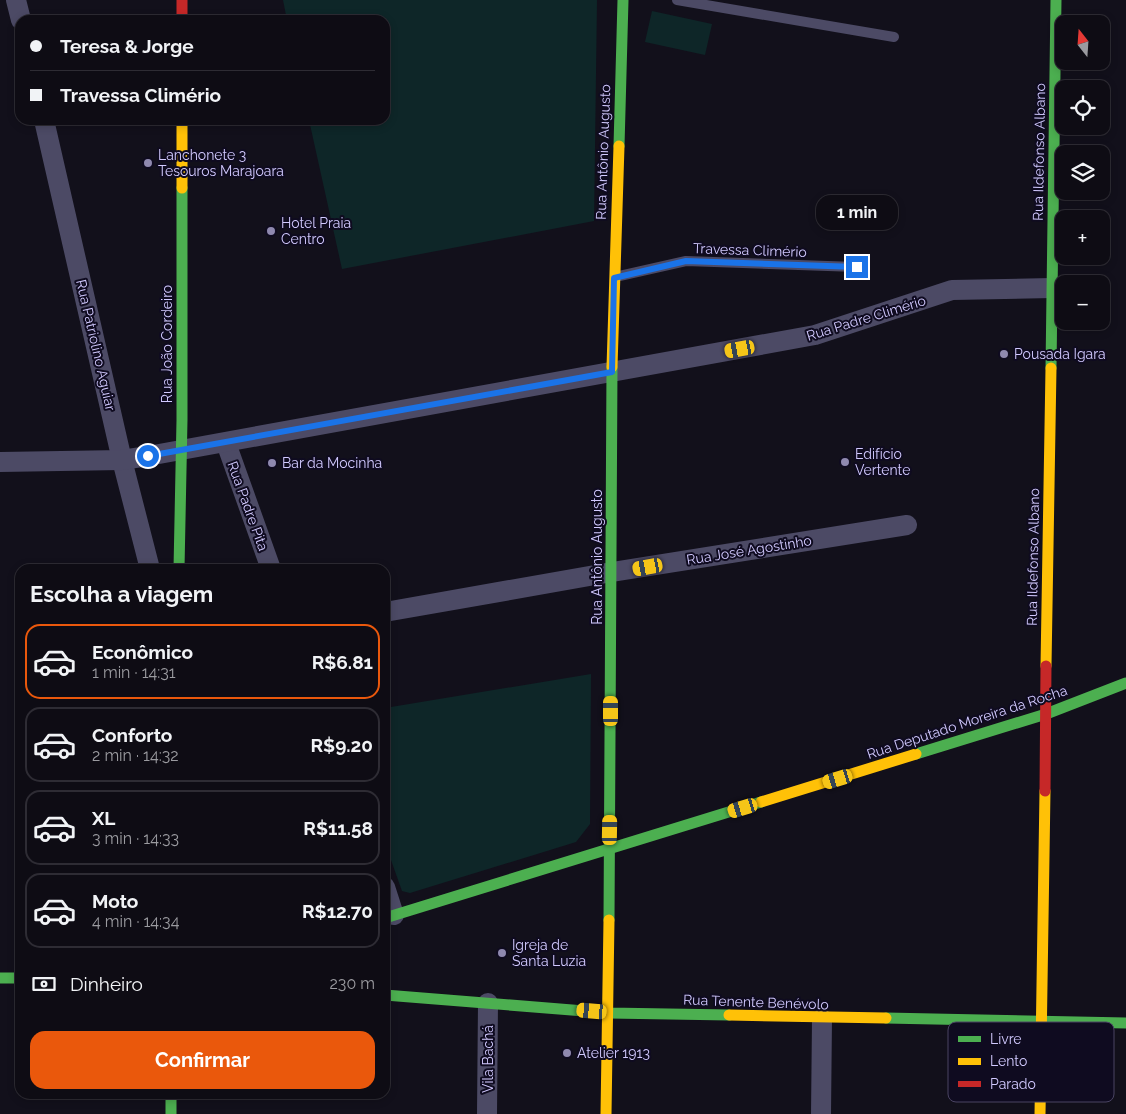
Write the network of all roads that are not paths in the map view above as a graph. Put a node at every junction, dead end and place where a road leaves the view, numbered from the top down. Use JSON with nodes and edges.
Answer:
{"nodes":[{"id":1,"x":16,"y":0,"type":"edge"},
{"id":2,"x":182,"y":0,"type":"edge"},
{"id":3,"x":623,"y":0,"type":"edge"},
{"id":4,"x":677,"y":0,"type":"edge"},
{"id":5,"x":1056,"y":0,"type":"edge"},
{"id":6,"x":19,"y":15,"type":"edge"},
{"id":7,"x":182,"y":15,"type":"edge"},
{"id":8,"x":894,"y":37,"type":"dead end"},
{"id":9,"x":45,"y":125,"type":"edge"},
{"id":10,"x":182,"y":125,"type":"edge"},
{"id":11,"x":857,"y":267,"type":"dead end"},
{"id":12,"x":614,"y":278,"type":"junction"},
{"id":13,"x":1052,"y":288,"type":"junction"},
{"id":14,"x":612,"y":372,"type":"junction"},
{"id":15,"x":226,"y":443,"type":"junction"},
{"id":16,"x":182,"y":450,"type":"junction"},
{"id":17,"x":122,"y":460,"type":"junction"},
{"id":18,"x":0,"y":462,"type":"edge"},
{"id":19,"x":907,"y":525,"type":"dead end"},
{"id":20,"x":149,"y":564,"type":"edge"},
{"id":21,"x":179,"y":564,"type":"edge"},
{"id":22,"x":269,"y":564,"type":"edge"},
{"id":23,"x":612,"y":572,"type":"junction"},
{"id":24,"x":390,"y":611,"type":"edge"},
{"id":25,"x":1126,"y":682,"type":"edge"},
{"id":26,"x":1046,"y":714,"type":"junction"},
{"id":27,"x":610,"y":850,"type":"junction"},
{"id":28,"x":390,"y":917,"type":"edge"},
{"id":29,"x":0,"y":978,"type":"edge"},
{"id":30,"x":15,"y":978,"type":"edge"},
{"id":31,"x":390,"y":995,"type":"edge"},
{"id":32,"x":488,"y":1004,"type":"junction"},
{"id":33,"x":609,"y":1013,"type":"junction"},
{"id":34,"x":822,"y":1019,"type":"junction"},
{"id":35,"x":1040,"y":1022,"type":"joint"},
{"id":36,"x":172,"y":1099,"type":"edge"},
{"id":37,"x":171,"y":1114,"type":"edge"},
{"id":38,"x":487,"y":1114,"type":"edge"},
{"id":39,"x":606,"y":1114,"type":"edge"},
{"id":40,"x":821,"y":1114,"type":"edge"}],
"edges":[{"from":1,"to":6,"type":"street"},
{"from":2,"to":7,"type":"street"},
{"from":3,"to":12,"type":"street","name":"Rua Antônio Augusto"},
{"from":4,"to":8,"type":"lane"},
{"from":5,"to":13,"type":"street","name":"Rua Ildefonso Albano"},
{"from":9,"to":17,"type":"street","name":"Rua Patriolino Aguiar"},
{"from":10,"to":16,"type":"street","name":"Rua João Cordeiro"},
{"from":11,"to":12,"type":"lane","name":"Travessa Climério"},
{"from":12,"to":14,"type":"street","name":"Rua Antônio Augusto"},
{"from":13,"to":14,"type":"street","name":"Rua Padre Climério"},
{"from":13,"to":26,"type":"street","name":"Rua Ildefonso Albano"},
{"from":14,"to":15,"type":"street","name":"Rua Padre Climério"},
{"from":14,"to":23,"type":"street","name":"Rua Antônio Augusto"},
{"from":15,"to":16,"type":"street","name":"Rua Padre Climério"},
{"from":15,"to":22,"type":"street","name":"Rua Padre Pita"},
{"from":16,"to":17,"type":"street","name":"Rua Padre Climério"},
{"from":16,"to":21,"type":"street","name":"Rua João Cordeiro"},
{"from":17,"to":18,"type":"street","name":"Rua Padre Climério"},
{"from":17,"to":20,"type":"street","name":"Rua Patriolino Aguiar"},
{"from":19,"to":23,"type":"street","name":"Rua José Agostinho"},
{"from":23,"to":24,"type":"street","name":"Rua José Agostinho"},
{"from":23,"to":27,"type":"street","name":"Rua Antônio Augusto"},
{"from":25,"to":26,"type":"street","name":"Rua Deputado Moreira da Rocha"},
{"from":26,"to":27,"type":"street","name":"Rua Deputado Moreira da Rocha"},
{"from":26,"to":35,"type":"street","name":"Rua Ildefonso Albano"},
{"from":27,"to":28,"type":"street","name":"Rua Deputado Moreira da Rocha"},
{"from":27,"to":33,"type":"street","name":"Rua Antônio Augusto"},
{"from":29,"to":30,"type":"street"},
{"from":31,"to":32,"type":"street","name":"Rua Tenente Benévolo"},
{"from":32,"to":33,"type":"street","name":"Rua Tenente Benévolo"},
{"from":32,"to":38,"type":"street","name":"Vila Bachá"},
{"from":33,"to":34,"type":"street","name":"Rua Tenente Benévolo"},
{"from":33,"to":39,"type":"street","name":"Rua Antônio Augusto"},
{"from":34,"to":35,"type":"street","name":"Rua Tenente Benévolo"},
{"from":34,"to":40,"type":"street"},
{"from":36,"to":37,"type":"street"}]}
